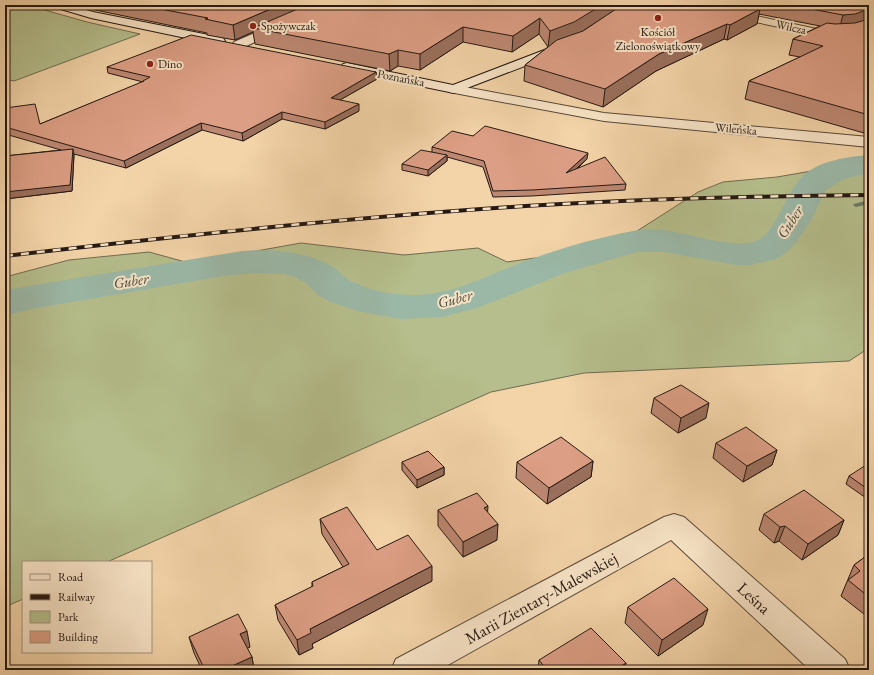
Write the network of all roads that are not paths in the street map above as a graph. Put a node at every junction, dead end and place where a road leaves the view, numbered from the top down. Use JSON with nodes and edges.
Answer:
{"nodes":[{"id":1,"x":58,"y":5,"type":"edge"},
{"id":2,"x":328,"y":5,"type":"edge"},
{"id":3,"x":689,"y":5,"type":"edge"},
{"id":4,"x":869,"y":27,"type":"edge"},
{"id":5,"x":570,"y":44,"type":"edge"},
{"id":6,"x":238,"y":45,"type":"junction"},
{"id":7,"x":261,"y":50,"type":"edge"},
{"id":8,"x":338,"y":65,"type":"edge"},
{"id":9,"x":454,"y":89,"type":"junction"},
{"id":10,"x":604,"y":117,"type":"joint"},
{"id":11,"x":869,"y":142,"type":"edge"},
{"id":12,"x":674,"y":525,"type":"joint"},
{"id":13,"x":408,"y":670,"type":"edge"},
{"id":14,"x":833,"y":670,"type":"edge"}],
"edges":[{"from":1,"to":6,"type":"street"},
{"from":2,"to":6,"type":"street"},
{"from":3,"to":4,"type":"street","name":"Wilcza"},
{"from":5,"to":9,"type":"street"},
{"from":6,"to":7,"type":"street"},
{"from":8,"to":9,"type":"street","name":"Poznańska"},
{"from":9,"to":10,"type":"street","name":"Poznańska"},
{"from":10,"to":11,"type":"street","name":"Wileńska"},
{"from":12,"to":13,"type":"street","name":"Marii Zientary-Malewskiej"},
{"from":12,"to":14,"type":"street","name":"Leśna"}]}
